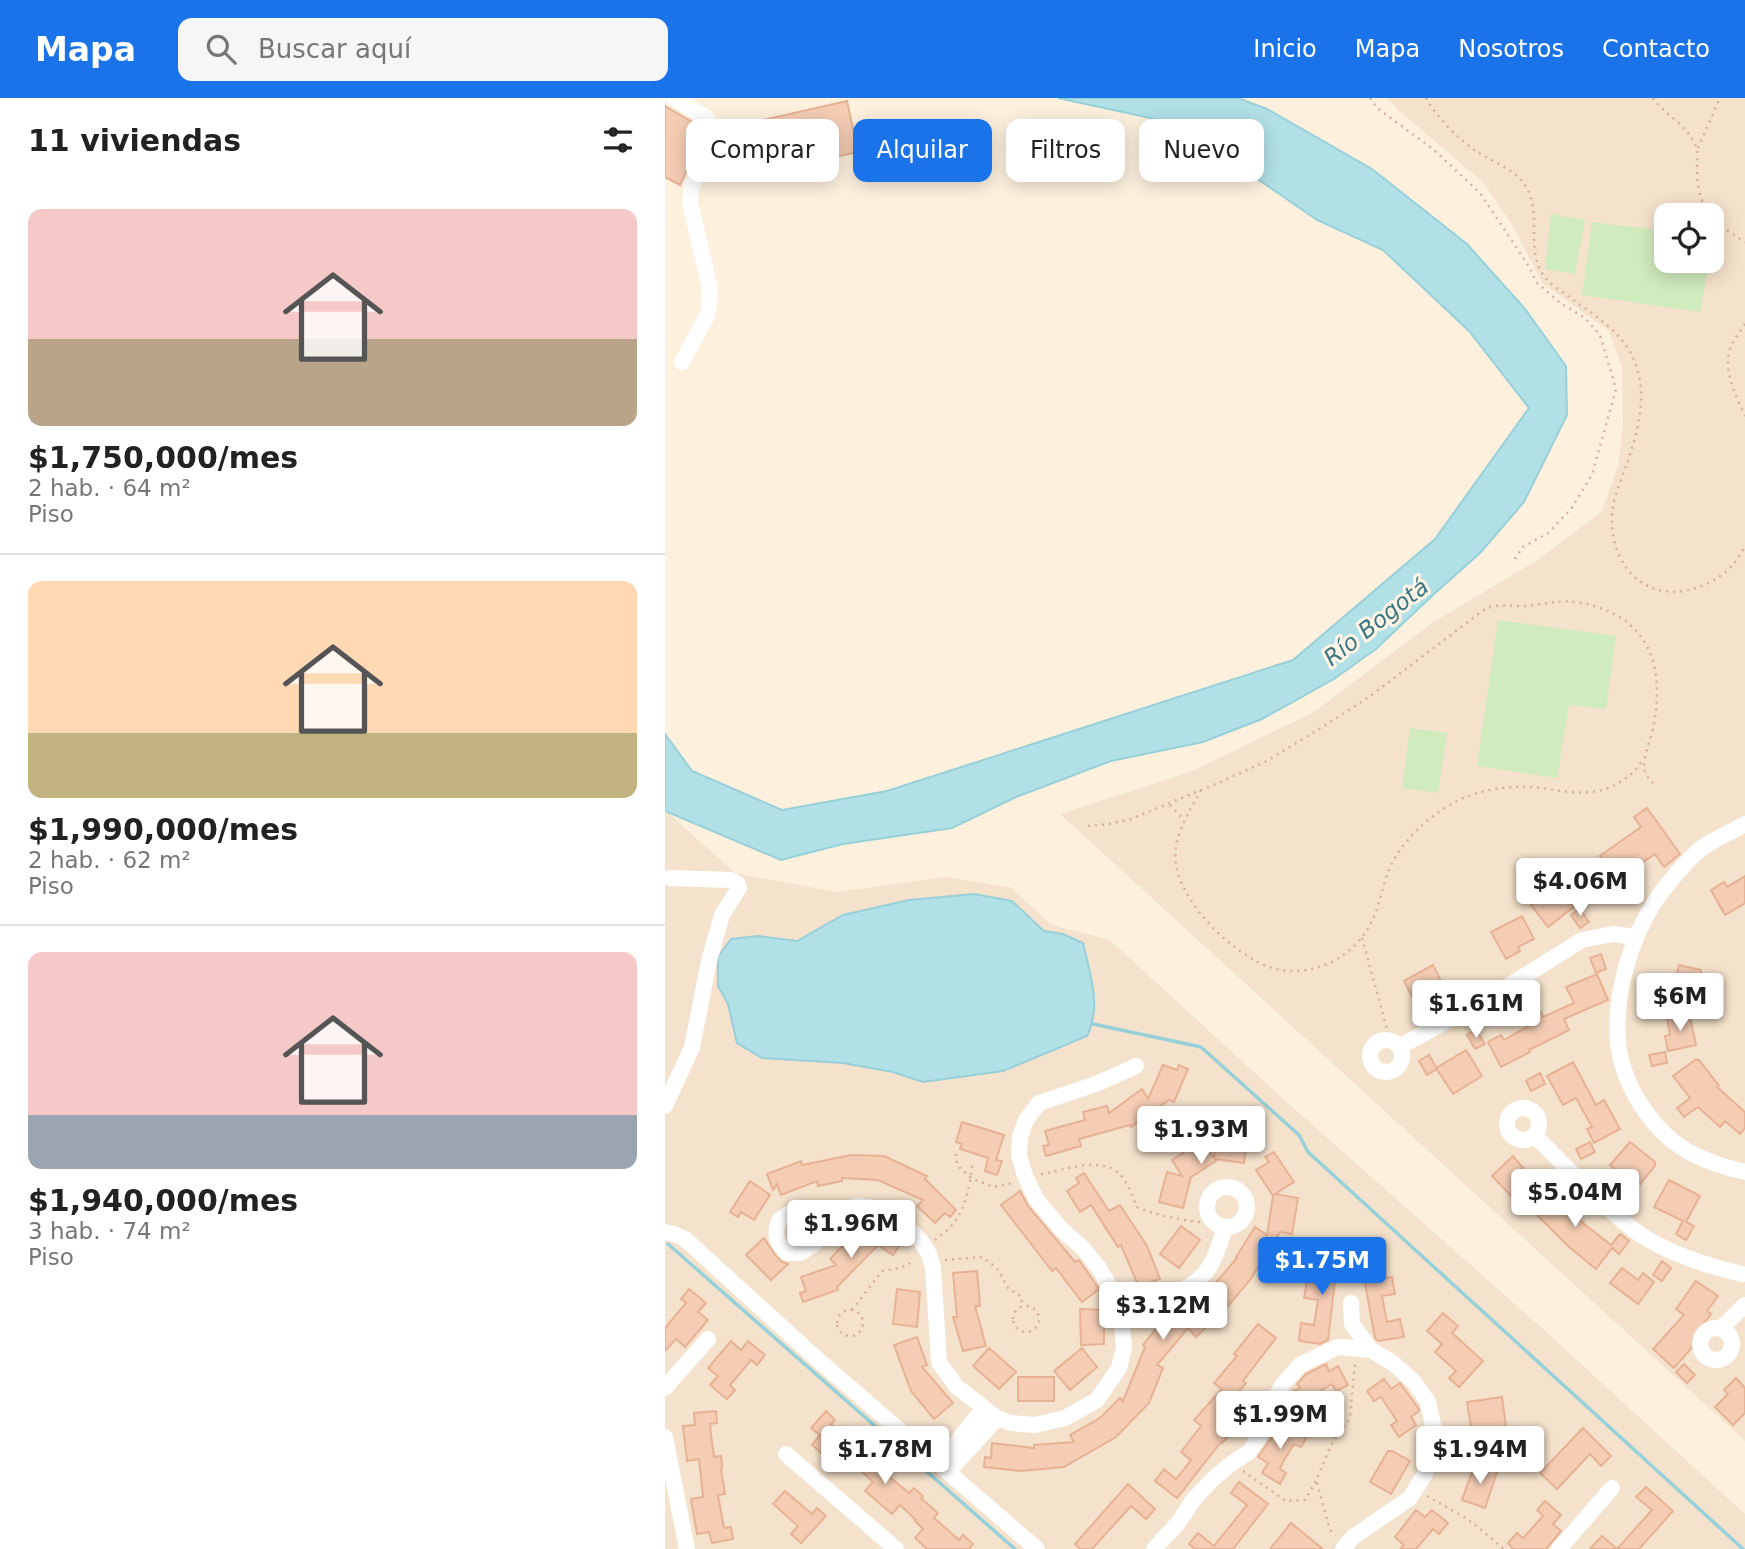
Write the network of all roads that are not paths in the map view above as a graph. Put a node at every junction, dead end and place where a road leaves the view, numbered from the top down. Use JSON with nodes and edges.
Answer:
{"nodes":[{"id":1,"x":674,"y":98,"type":"edge"},
{"id":2,"x":682,"y":362,"type":"dead end"},
{"id":3,"x":1745,"y":824,"type":"edge"},
{"id":4,"x":670,"y":878,"type":"dead end"},
{"id":5,"x":1636,"y":937,"type":"junction"},
{"id":6,"x":1395,"y":1044,"type":"road end"},
{"id":7,"x":1136,"y":1066,"type":"dead end"},
{"id":8,"x":665,"y":1106,"type":"edge"},
{"id":9,"x":1535,"y":1136,"type":"dead end"},
{"id":10,"x":1745,"y":1172,"type":"edge"},
{"id":11,"x":840,"y":1211,"type":"dead end"},
{"id":12,"x":1220,"y":1225,"type":"road end"},
{"id":13,"x":665,"y":1233,"type":"edge"},
{"id":14,"x":1744,"y":1277,"type":"edge"},
{"id":15,"x":1351,"y":1303,"type":"dead end"},
{"id":16,"x":1744,"y":1304,"type":"edge"},
{"id":17,"x":1121,"y":1314,"type":"junction"},
{"id":18,"x":1352,"y":1324,"type":"junction"},
{"id":19,"x":1721,"y":1328,"type":"dead end"},
{"id":20,"x":708,"y":1339,"type":"dead end"},
{"id":21,"x":1335,"y":1348,"type":"junction"},
{"id":22,"x":1364,"y":1349,"type":"junction"},
{"id":23,"x":665,"y":1388,"type":"edge"},
{"id":24,"x":984,"y":1408,"type":"junction"},
{"id":25,"x":997,"y":1418,"type":"junction"},
{"id":26,"x":665,"y":1437,"type":"edge"},
{"id":27,"x":786,"y":1454,"type":"dead end"},
{"id":28,"x":943,"y":1468,"type":"junction"},
{"id":29,"x":1612,"y":1488,"type":"dead end"},
{"id":30,"x":1344,"y":1547,"type":"edge"},
{"id":31,"x":687,"y":1549,"type":"edge"},
{"id":32,"x":896,"y":1549,"type":"edge"},
{"id":33,"x":1037,"y":1549,"type":"edge"},
{"id":34,"x":1154,"y":1549,"type":"edge"},
{"id":35,"x":1559,"y":1549,"type":"edge"}],
"edges":[{"from":1,"to":2,"type":"street"},
{"from":3,"to":5,"type":"street"},
{"from":4,"to":8,"type":"street"},
{"from":5,"to":6,"type":"street"},
{"from":5,"to":10,"type":"street"},
{"from":7,"to":17,"type":"street"},
{"from":9,"to":14,"type":"street"},
{"from":11,"to":24,"type":"street"},
{"from":12,"to":17,"type":"street"},
{"from":13,"to":28,"type":"street"},
{"from":15,"to":18,"type":"street"},
{"from":16,"to":19,"type":"street"},
{"from":17,"to":25,"type":"street"},
{"from":18,"to":21,"type":"street"},
{"from":18,"to":22,"type":"street"},
{"from":20,"to":23,"type":"street"},
{"from":21,"to":22,"type":"street"},
{"from":21,"to":34,"type":"street"},
{"from":22,"to":30,"type":"street"},
{"from":24,"to":25,"type":"street"},
{"from":24,"to":28,"type":"street"},
{"from":25,"to":28,"type":"street"},
{"from":26,"to":31,"type":"street"},
{"from":27,"to":32,"type":"street"},
{"from":28,"to":33,"type":"street"},
{"from":29,"to":35,"type":"street"}]}
